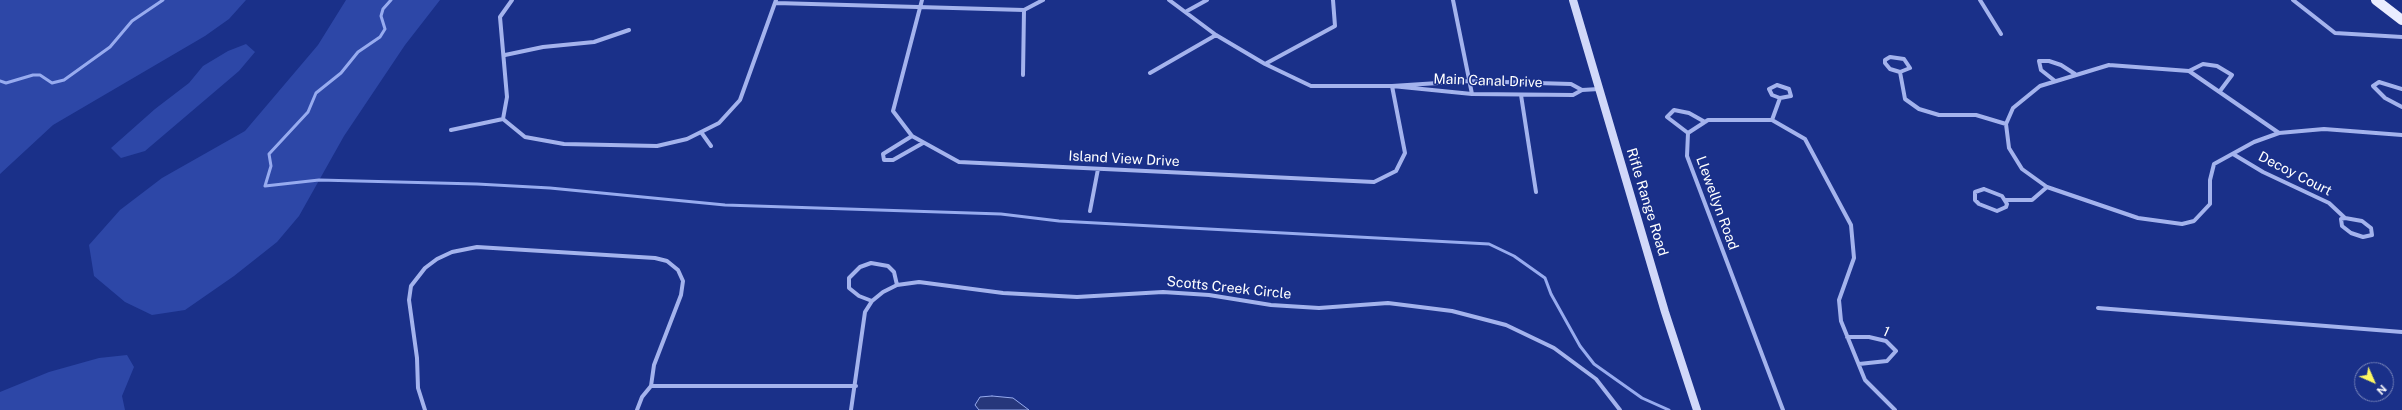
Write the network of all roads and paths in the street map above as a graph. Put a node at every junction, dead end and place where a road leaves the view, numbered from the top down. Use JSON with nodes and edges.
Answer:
{"nodes":[{"id":1,"x":512,"y":0,"type":"edge"},
{"id":2,"x":922,"y":0,"type":"edge"},
{"id":3,"x":1043,"y":0,"type":"edge"},
{"id":4,"x":1169,"y":0,"type":"edge"},
{"id":5,"x":1208,"y":0,"type":"edge"},
{"id":6,"x":1333,"y":0,"type":"edge"},
{"id":7,"x":1453,"y":0,"type":"edge"},
{"id":8,"x":1573,"y":0,"type":"edge"},
{"id":9,"x":1980,"y":0,"type":"edge"},
{"id":10,"x":2293,"y":0,"type":"edge"},
{"id":11,"x":2376,"y":0,"type":"edge"},
{"id":12,"x":776,"y":1,"type":"edge"},
{"id":13,"x":920,"y":7,"type":"junction"},
{"id":14,"x":1024,"y":10,"type":"junction"},
{"id":15,"x":1187,"y":11,"type":"junction"},
{"id":16,"x":2402,"y":20,"type":"edge"},
{"id":17,"x":629,"y":30,"type":"dead end"},
{"id":18,"x":2001,"y":34,"type":"dead end"},
{"id":19,"x":1216,"y":35,"type":"junction"},
{"id":20,"x":2402,"y":37,"type":"edge"},
{"id":21,"x":505,"y":55,"type":"junction"},
{"id":22,"x":1265,"y":64,"type":"junction"},
{"id":23,"x":1900,"y":72,"type":"junction"},
{"id":24,"x":2189,"y":72,"type":"junction"},
{"id":25,"x":1150,"y":73,"type":"dead end"},
{"id":26,"x":2075,"y":74,"type":"junction"},
{"id":27,"x":1024,"y":75,"type":"dead end"},
{"id":28,"x":1469,"y":81,"type":"junction"},
{"id":29,"x":2055,"y":81,"type":"junction"},
{"id":30,"x":1392,"y":86,"type":"junction"},
{"id":31,"x":1600,"y":89,"type":"junction"},
{"id":32,"x":2402,"y":89,"type":"edge"},
{"id":33,"x":1582,"y":90,"type":"junction"},
{"id":34,"x":2220,"y":91,"type":"junction"},
{"id":35,"x":1472,"y":94,"type":"junction"},
{"id":36,"x":1521,"y":95,"type":"junction"},
{"id":37,"x":1780,"y":98,"type":"junction"},
{"id":38,"x":2402,"y":107,"type":"edge"},
{"id":39,"x":503,"y":119,"type":"junction"},
{"id":40,"x":1772,"y":120,"type":"junction"},
{"id":41,"x":1705,"y":122,"type":"junction"},
{"id":42,"x":2006,"y":124,"type":"junction"},
{"id":43,"x":451,"y":130,"type":"dead end"},
{"id":44,"x":701,"y":132,"type":"junction"},
{"id":45,"x":1688,"y":133,"type":"junction"},
{"id":46,"x":2278,"y":133,"type":"junction"},
{"id":47,"x":2402,"y":135,"type":"edge"},
{"id":48,"x":912,"y":136,"type":"junction"},
{"id":49,"x":923,"y":143,"type":"junction"},
{"id":50,"x":711,"y":146,"type":"dead end"},
{"id":51,"x":2233,"y":154,"type":"junction"},
{"id":52,"x":1098,"y":169,"type":"junction"},
{"id":53,"x":2047,"y":187,"type":"junction"},
{"id":54,"x":1536,"y":192,"type":"dead end"},
{"id":55,"x":2006,"y":200,"type":"junction"},
{"id":56,"x":1090,"y":211,"type":"dead end"},
{"id":57,"x":2345,"y":218,"type":"junction"},
{"id":58,"x":897,"y":285,"type":"junction"},
{"id":59,"x":872,"y":301,"type":"junction"},
{"id":60,"x":2098,"y":308,"type":"dead end"},
{"id":61,"x":2402,"y":332,"type":"edge"},
{"id":62,"x":1847,"y":337,"type":"junction"},
{"id":63,"x":1859,"y":364,"type":"junction"},
{"id":64,"x":651,"y":386,"type":"junction"},
{"id":65,"x":856,"y":386,"type":"junction"},
{"id":66,"x":425,"y":410,"type":"edge"},
{"id":67,"x":636,"y":410,"type":"edge"},
{"id":68,"x":851,"y":410,"type":"edge"},
{"id":69,"x":1620,"y":410,"type":"edge"},
{"id":70,"x":1697,"y":410,"type":"edge"},
{"id":71,"x":1783,"y":410,"type":"edge"},
{"id":72,"x":1895,"y":410,"type":"edge"}],
"edges":[{"from":1,"to":21,"type":"street"},
{"from":2,"to":13,"type":"street","name":"Island View Drive"},
{"from":3,"to":14,"type":"street"},
{"from":4,"to":15,"type":"street","name":"Main Canal Drive"},
{"from":5,"to":15,"type":"street"},
{"from":6,"to":22,"type":"street"},
{"from":7,"to":28,"type":"street"},
{"from":8,"to":31,"type":"main road","name":"Rifle Range Road"},
{"from":9,"to":18,"type":"street"},
{"from":10,"to":20,"type":"street"},
{"from":11,"to":16,"type":"main road"},
{"from":12,"to":13,"type":"street"},
{"from":12,"to":44,"type":"street"},
{"from":13,"to":14,"type":"street"},
{"from":13,"to":48,"type":"street","name":"Island View Drive"},
{"from":14,"to":27,"type":"street"},
{"from":15,"to":19,"type":"street","name":"Main Canal Drive"},
{"from":17,"to":21,"type":"street"},
{"from":19,"to":22,"type":"street","name":"Main Canal Drive"},
{"from":19,"to":25,"type":"street"},
{"from":21,"to":39,"type":"street"},
{"from":22,"to":30,"type":"street","name":"Main Canal Drive"},
{"from":23,"to":23,"type":"street"},
{"from":23,"to":42,"type":"street"},
{"from":24,"to":26,"type":"street"},
{"from":24,"to":34,"type":"street"},
{"from":24,"to":34,"type":"street"},
{"from":26,"to":29,"type":"street"},
{"from":26,"to":29,"type":"street"},
{"from":28,"to":30,"type":"street","name":"Main Canal Drive"},
{"from":28,"to":33,"type":"street","name":"Main Canal Drive"},
{"from":28,"to":35,"type":"street"},
{"from":29,"to":42,"type":"street"},
{"from":30,"to":35,"type":"street","name":"Main Canal Drive"},
{"from":30,"to":52,"type":"street","name":"Island View Drive"},
{"from":31,"to":33,"type":"street","name":"Main Canal Drive"},
{"from":31,"to":70,"type":"main road","name":"Rifle Range Road"},
{"from":32,"to":38,"type":"street"},
{"from":33,"to":36,"type":"street","name":"Main Canal Drive"},
{"from":34,"to":46,"type":"street"},
{"from":35,"to":36,"type":"street","name":"Main Canal Drive"},
{"from":36,"to":54,"type":"street"},
{"from":37,"to":37,"type":"street"},
{"from":37,"to":40,"type":"street"},
{"from":39,"to":43,"type":"street"},
{"from":39,"to":44,"type":"street"},
{"from":40,"to":41,"type":"street"},
{"from":40,"to":62,"type":"street"},
{"from":41,"to":45,"type":"street"},
{"from":41,"to":45,"type":"street"},
{"from":42,"to":53,"type":"street"},
{"from":44,"to":50,"type":"street"},
{"from":45,"to":71,"type":"street","name":"Llewellyn Road"},
{"from":46,"to":47,"type":"street"},
{"from":46,"to":51,"type":"street"},
{"from":48,"to":49,"type":"street","name":"Island View Drive"},
{"from":48,"to":49,"type":"street"},
{"from":49,"to":52,"type":"street","name":"Island View Drive"},
{"from":51,"to":53,"type":"street"},
{"from":51,"to":57,"type":"street","name":"Decoy Court"},
{"from":52,"to":56,"type":"street"},
{"from":53,"to":55,"type":"street"},
{"from":55,"to":55,"type":"street"},
{"from":57,"to":57,"type":"street"},
{"from":58,"to":59,"type":"street","name":"Scotts Creek Circle"},
{"from":58,"to":59,"type":"street"},
{"from":58,"to":69,"type":"street","name":"Scotts Creek Circle"},
{"from":59,"to":65,"type":"street"},
{"from":60,"to":61,"type":"street"},
{"from":62,"to":63,"type":"street"},
{"from":62,"to":63,"type":"street","name":"1"},
{"from":63,"to":72,"type":"street"},
{"from":64,"to":65,"type":"street"},
{"from":64,"to":66,"type":"street"},
{"from":64,"to":67,"type":"street"},
{"from":65,"to":68,"type":"street"}]}
